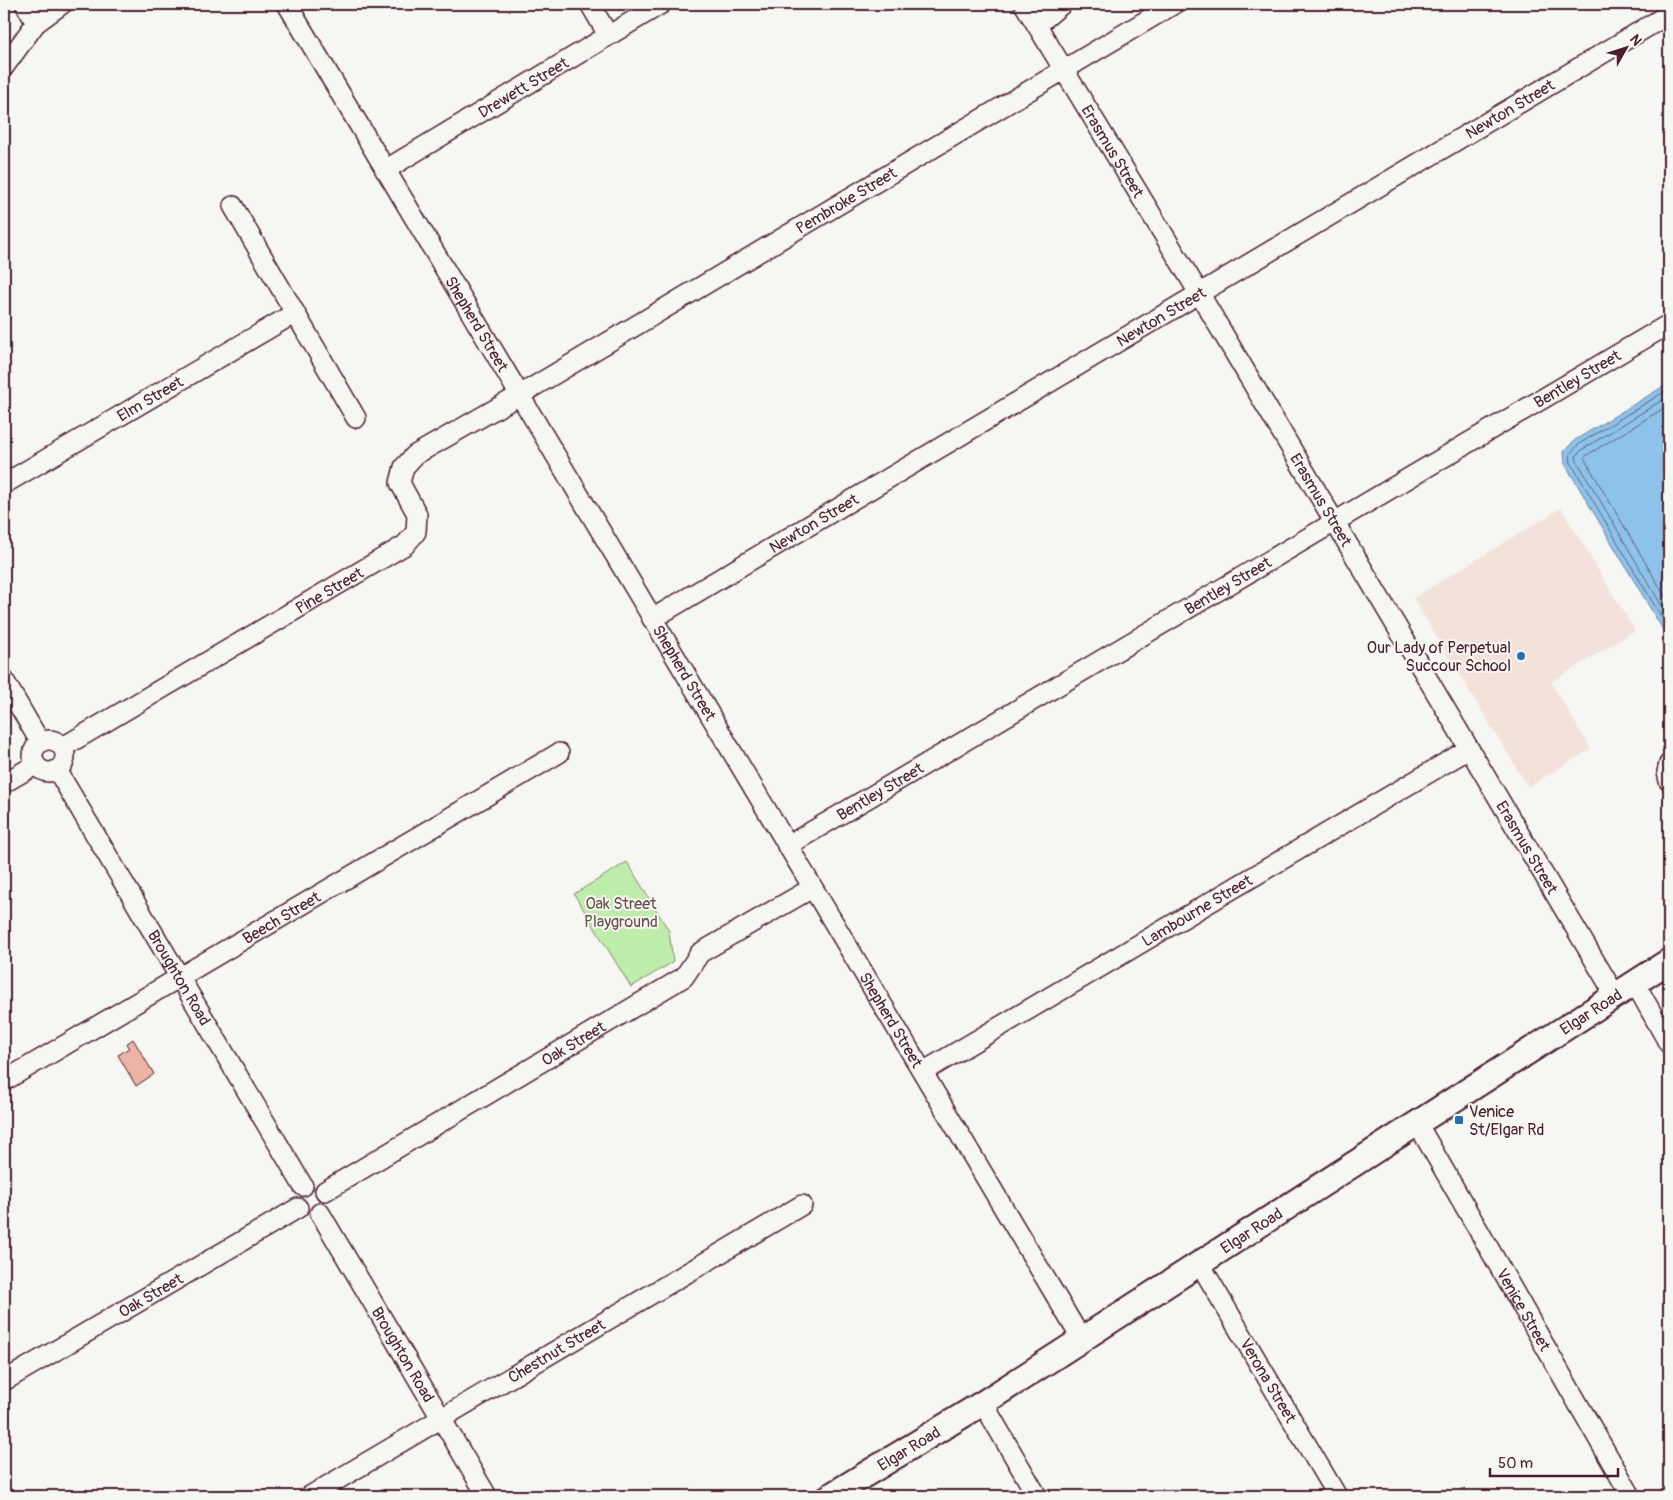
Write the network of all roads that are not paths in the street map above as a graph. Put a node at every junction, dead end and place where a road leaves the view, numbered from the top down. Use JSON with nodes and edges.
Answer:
{"nodes":[{"id":1,"x":25,"y":4,"type":"edge"},
{"id":2,"x":62,"y":4,"type":"edge"},
{"id":3,"x":287,"y":4,"type":"edge"},
{"id":4,"x":590,"y":4,"type":"edge"},
{"id":5,"x":661,"y":4,"type":"edge"},
{"id":6,"x":1024,"y":4,"type":"edge"},
{"id":7,"x":1062,"y":4,"type":"edge"},
{"id":8,"x":1174,"y":4,"type":"edge"},
{"id":9,"x":1669,"y":14,"type":"edge"},
{"id":10,"x":36,"y":23,"type":"junction"},
{"id":11,"x":1037,"y":25,"type":"junction"},
{"id":12,"x":608,"y":35,"type":"junction"},
{"id":13,"x":4,"y":67,"type":"edge"},
{"id":14,"x":1063,"y":70,"type":"junction"},
{"id":15,"x":385,"y":170,"type":"junction"},
{"id":16,"x":233,"y":206,"type":"dead end"},
{"id":17,"x":1199,"y":293,"type":"junction"},
{"id":18,"x":295,"y":313,"type":"junction"},
{"id":19,"x":1669,"y":324,"type":"edge"},
{"id":20,"x":518,"y":396,"type":"junction"},
{"id":21,"x":356,"y":418,"type":"dead end"},
{"id":22,"x":4,"y":484,"type":"edge"},
{"id":23,"x":1334,"y":522,"type":"junction"},
{"id":24,"x":652,"y":619,"type":"junction"},
{"id":25,"x":4,"y":680,"type":"edge"},
{"id":26,"x":40,"y":742,"type":"junction"},
{"id":27,"x":63,"y":747,"type":"junction"},
{"id":28,"x":1468,"y":749,"type":"junction"},
{"id":29,"x":560,"y":753,"type":"dead end"},
{"id":30,"x":1669,"y":764,"type":"edge"},
{"id":31,"x":35,"y":765,"type":"junction"},
{"id":32,"x":57,"y":770,"type":"junction"},
{"id":33,"x":1669,"y":781,"type":"edge"},
{"id":34,"x":4,"y":784,"type":"edge"},
{"id":35,"x":787,"y":846,"type":"junction"},
{"id":36,"x":812,"y":888,"type":"junction"},
{"id":37,"x":1669,"y":961,"type":"edge"},
{"id":38,"x":179,"y":977,"type":"junction"},
{"id":39,"x":1625,"y":989,"type":"junction"},
{"id":40,"x":1669,"y":1044,"type":"edge"},
{"id":41,"x":923,"y":1072,"type":"junction"},
{"id":42,"x":4,"y":1081,"type":"edge"},
{"id":43,"x":1417,"y":1123,"type":"junction"},
{"id":44,"x":303,"y":1186,"type":"junction"},
{"id":45,"x":325,"y":1191,"type":"junction"},
{"id":46,"x":802,"y":1206,"type":"dead end"},
{"id":47,"x":298,"y":1208,"type":"junction"},
{"id":48,"x":320,"y":1213,"type":"junction"},
{"id":49,"x":1200,"y":1264,"type":"junction"},
{"id":50,"x":1082,"y":1340,"type":"junction"},
{"id":51,"x":4,"y":1381,"type":"edge"},
{"id":52,"x":983,"y":1403,"type":"junction"},
{"id":53,"x":441,"y":1418,"type":"junction"},
{"id":54,"x":841,"y":1493,"type":"edge"},
{"id":55,"x":310,"y":1496,"type":"edge"},
{"id":56,"x":487,"y":1496,"type":"edge"},
{"id":57,"x":1037,"y":1496,"type":"edge"},
{"id":58,"x":1337,"y":1496,"type":"edge"},
{"id":59,"x":1631,"y":1496,"type":"edge"}],
"edges":[{"from":1,"to":10,"type":"street"},
{"from":2,"to":10,"type":"street"},
{"from":3,"to":15,"type":"street","name":"Shepherd Street"},
{"from":4,"to":12,"type":"street"},
{"from":5,"to":12,"type":"street","name":"Drewett Street"},
{"from":6,"to":11,"type":"street","name":"Erasmus Street"},
{"from":7,"to":11,"type":"street"},
{"from":8,"to":14,"type":"street","name":"Pembroke Street"},
{"from":9,"to":17,"type":"street","name":"Newton Street"},
{"from":10,"to":13,"type":"street"},
{"from":11,"to":14,"type":"street","name":"Erasmus Street"},
{"from":12,"to":15,"type":"street","name":"Drewett Street"},
{"from":14,"to":17,"type":"street","name":"Erasmus Street"},
{"from":14,"to":20,"type":"street","name":"Pembroke Street"},
{"from":15,"to":20,"type":"street","name":"Shepherd Street"},
{"from":16,"to":18,"type":"street"},
{"from":17,"to":23,"type":"street","name":"Erasmus Street"},
{"from":17,"to":24,"type":"street","name":"Newton Street"},
{"from":18,"to":21,"type":"street"},
{"from":18,"to":22,"type":"street","name":"Elm Street"},
{"from":19,"to":23,"type":"street","name":"Bentley Street"},
{"from":20,"to":24,"type":"street","name":"Shepherd Street"},
{"from":20,"to":27,"type":"street","name":"Pine Street"},
{"from":23,"to":28,"type":"street","name":"Erasmus Street"},
{"from":23,"to":35,"type":"street","name":"Bentley Street"},
{"from":24,"to":35,"type":"street","name":"Shepherd Street"},
{"from":25,"to":26,"type":"street"},
{"from":26,"to":27,"type":"street"},
{"from":26,"to":31,"type":"street"},
{"from":27,"to":32,"type":"street"},
{"from":28,"to":39,"type":"street","name":"Erasmus Street"},
{"from":28,"to":41,"type":"street","name":"Lambourne Street"},
{"from":29,"to":38,"type":"street","name":"Beech Street"},
{"from":30,"to":33,"type":"street"},
{"from":31,"to":32,"type":"street"},
{"from":31,"to":34,"type":"street"},
{"from":32,"to":38,"type":"street","name":"Broughton Road"},
{"from":35,"to":36,"type":"street","name":"Shepherd Street"},
{"from":36,"to":41,"type":"street","name":"Shepherd Street"},
{"from":36,"to":45,"type":"street","name":"Oak Street"},
{"from":37,"to":39,"type":"main road","name":"Elgar Road"},
{"from":38,"to":42,"type":"street","name":"Beech Street"},
{"from":38,"to":44,"type":"street","name":"Broughton Road"},
{"from":39,"to":40,"type":"street","name":"Erasmus Street"},
{"from":39,"to":43,"type":"main road","name":"Elgar Road"},
{"from":41,"to":50,"type":"street","name":"Shepherd Street"},
{"from":43,"to":49,"type":"main road","name":"Elgar Road"},
{"from":43,"to":59,"type":"street","name":"Venice Street"},
{"from":44,"to":45,"type":"street"},
{"from":44,"to":47,"type":"street"},
{"from":45,"to":48,"type":"street"},
{"from":46,"to":53,"type":"street","name":"Chestnut Street"},
{"from":47,"to":48,"type":"street"},
{"from":47,"to":51,"type":"street","name":"Oak Street"},
{"from":48,"to":53,"type":"street","name":"Broughton Road"},
{"from":49,"to":50,"type":"main road","name":"Elgar Road"},
{"from":49,"to":58,"type":"street","name":"Verona Street"},
{"from":50,"to":52,"type":"main road","name":"Elgar Road"},
{"from":52,"to":54,"type":"main road","name":"Elgar Road"},
{"from":52,"to":57,"type":"street"},
{"from":53,"to":55,"type":"street","name":"Chestnut Street"},
{"from":53,"to":56,"type":"street","name":"Broughton Road"}]}
